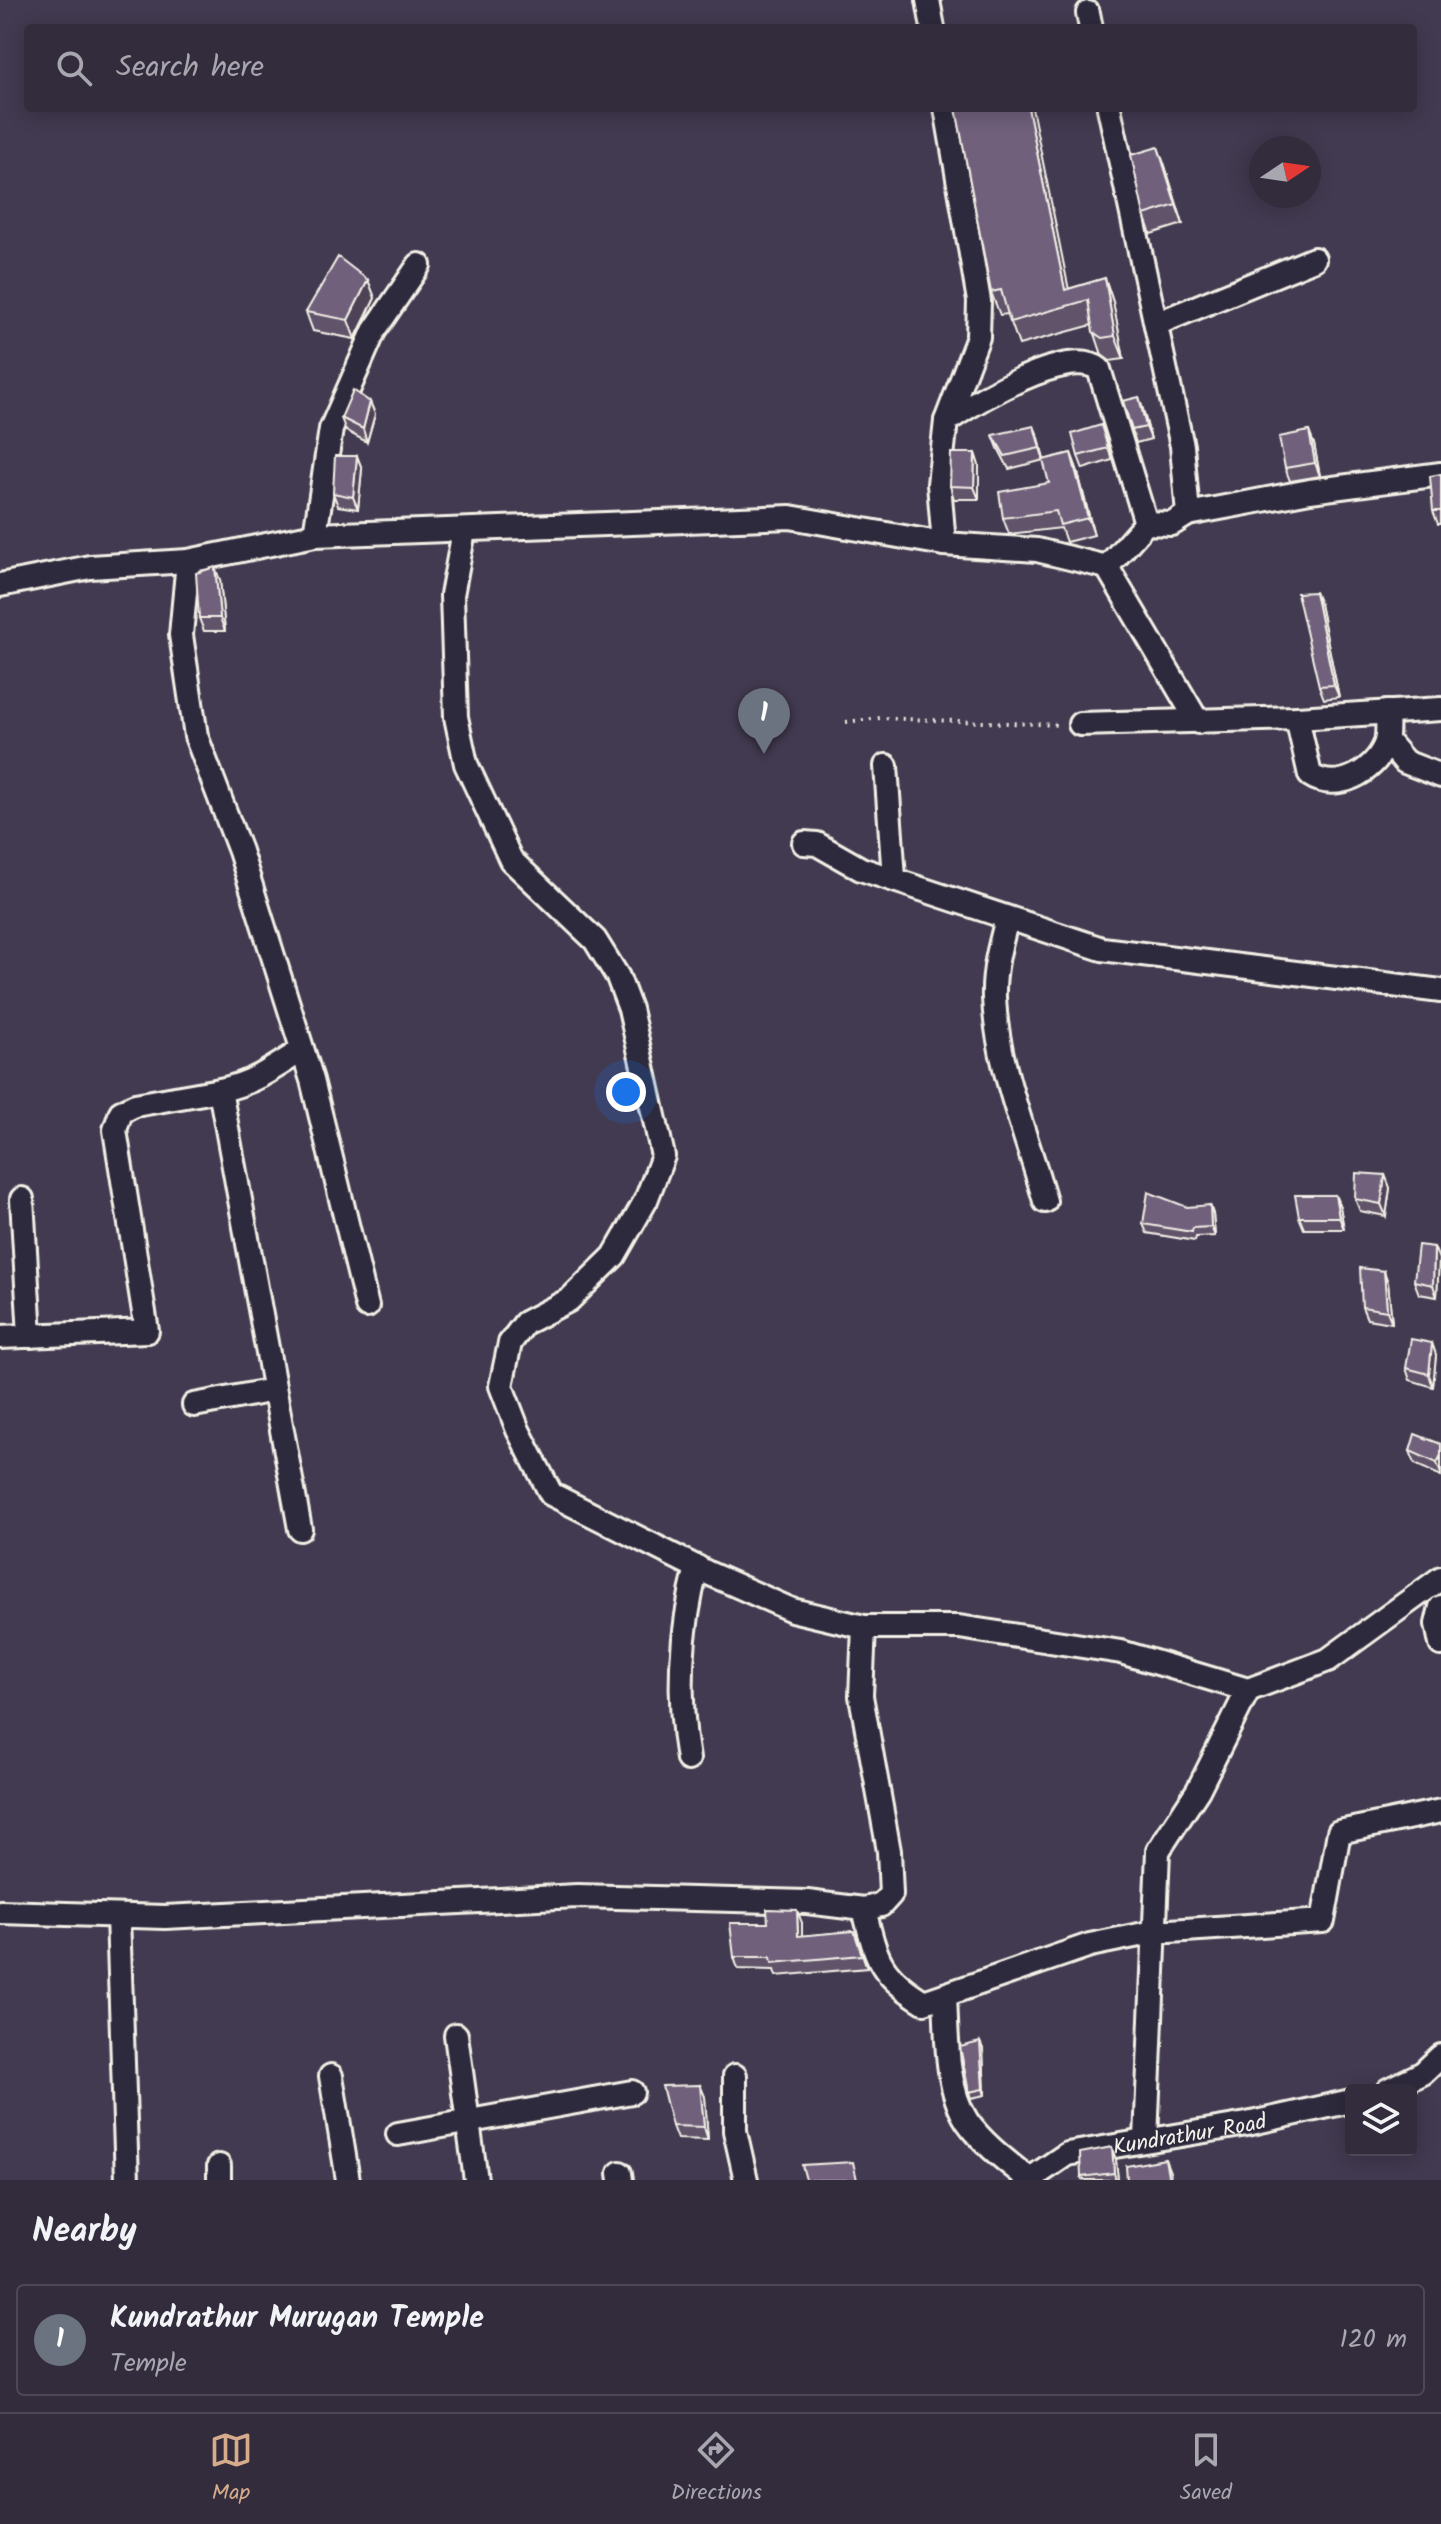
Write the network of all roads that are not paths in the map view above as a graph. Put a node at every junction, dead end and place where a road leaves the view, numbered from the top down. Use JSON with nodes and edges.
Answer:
{"nodes":[{"id":1,"x":928,"y":0,"type":"edge"},
{"id":2,"x":932,"y":24,"type":"edge"},
{"id":3,"x":947,"y":112,"type":"edge"},
{"id":4,"x":1110,"y":112,"type":"edge"},
{"id":5,"x":1314,"y":259,"type":"dead end"},
{"id":6,"x":419,"y":265,"type":"dead end"},
{"id":7,"x":1156,"y":324,"type":"junction"},
{"id":8,"x":946,"y":421,"type":"junction"},
{"id":9,"x":1441,"y":474,"type":"edge"},
{"id":10,"x":1188,"y":514,"type":"junction"},
{"id":11,"x":1146,"y":523,"type":"junction"},
{"id":12,"x":464,"y":531,"type":"junction"},
{"id":13,"x":315,"y":535,"type":"junction"},
{"id":14,"x":944,"y":544,"type":"junction"},
{"id":15,"x":188,"y":561,"type":"junction"},
{"id":16,"x":1107,"y":567,"type":"junction"},
{"id":17,"x":0,"y":585,"type":"edge"},
{"id":18,"x":1441,"y":709,"type":"edge"},
{"id":19,"x":1387,"y":712,"type":"junction"},
{"id":20,"x":1297,"y":718,"type":"junction"},
{"id":21,"x":1198,"y":722,"type":"junction"},
{"id":22,"x":1080,"y":724,"type":"road end"},
{"id":23,"x":1387,"y":741,"type":"junction"},
{"id":24,"x":886,"y":766,"type":"dead end"},
{"id":25,"x":1441,"y":776,"type":"edge"},
{"id":26,"x":804,"y":843,"type":"dead end"},
{"id":27,"x":894,"y":878,"type":"junction"},
{"id":28,"x":1007,"y":919,"type":"junction"},
{"id":29,"x":1441,"y":991,"type":"edge"},
{"id":30,"x":302,"y":1050,"type":"junction"},
{"id":31,"x":220,"y":1090,"type":"junction"},
{"id":32,"x":22,"y":1199,"type":"dead end"},
{"id":33,"x":1045,"y":1201,"type":"dead end"},
{"id":34,"x":367,"y":1306,"type":"dead end"},
{"id":35,"x":30,"y":1336,"type":"junction"},
{"id":36,"x":0,"y":1337,"type":"edge"},
{"id":37,"x":274,"y":1390,"type":"junction"},
{"id":38,"x":194,"y":1405,"type":"dead end"},
{"id":39,"x":300,"y":1529,"type":"dead end"},
{"id":40,"x":697,"y":1567,"type":"junction"},
{"id":41,"x":1441,"y":1578,"type":"edge"},
{"id":42,"x":1441,"y":1607,"type":"edge"},
{"id":43,"x":864,"y":1627,"type":"junction"},
{"id":44,"x":1441,"y":1644,"type":"edge"},
{"id":45,"x":1248,"y":1690,"type":"junction"},
{"id":46,"x":688,"y":1759,"type":"dead end"},
{"id":47,"x":1441,"y":1811,"type":"edge"},
{"id":48,"x":864,"y":1909,"type":"junction"},
{"id":49,"x":0,"y":1912,"type":"edge"},
{"id":50,"x":118,"y":1916,"type":"junction"},
{"id":51,"x":1154,"y":1932,"type":"junction"},
{"id":52,"x":945,"y":1995,"type":"junction"},
{"id":53,"x":456,"y":2035,"type":"dead end"},
{"id":54,"x":1441,"y":2056,"type":"edge"},
{"id":55,"x":331,"y":2076,"type":"dead end"},
{"id":56,"x":735,"y":2076,"type":"dead end"},
{"id":57,"x":1400,"y":2084,"type":"edge"},
{"id":58,"x":632,"y":2092,"type":"dead end"},
{"id":59,"x":1345,"y":2102,"type":"edge"},
{"id":60,"x":468,"y":2120,"type":"junction"},
{"id":61,"x":398,"y":2134,"type":"dead end"},
{"id":62,"x":1146,"y":2140,"type":"junction"},
{"id":63,"x":127,"y":2180,"type":"edge"},
{"id":64,"x":348,"y":2180,"type":"edge"},
{"id":65,"x":476,"y":2180,"type":"edge"},
{"id":66,"x":746,"y":2180,"type":"edge"},
{"id":67,"x":1033,"y":2180,"type":"edge"}],
"edges":[{"from":1,"to":2,"type":"street"},
{"from":3,"to":8,"type":"street"},
{"from":4,"to":7,"type":"street"},
{"from":5,"to":7,"type":"street"},
{"from":6,"to":13,"type":"street"},
{"from":7,"to":10,"type":"street"},
{"from":8,"to":11,"type":"street"},
{"from":8,"to":14,"type":"street"},
{"from":9,"to":10,"type":"street"},
{"from":10,"to":11,"type":"street"},
{"from":11,"to":16,"type":"street"},
{"from":12,"to":13,"type":"street"},
{"from":12,"to":14,"type":"street"},
{"from":12,"to":40,"type":"street"},
{"from":13,"to":15,"type":"street"},
{"from":14,"to":16,"type":"street"},
{"from":15,"to":17,"type":"street"},
{"from":15,"to":30,"type":"street"},
{"from":16,"to":21,"type":"street"},
{"from":18,"to":19,"type":"street"},
{"from":19,"to":20,"type":"street"},
{"from":19,"to":23,"type":"street"},
{"from":20,"to":21,"type":"street"},
{"from":20,"to":23,"type":"street"},
{"from":21,"to":22,"type":"street"},
{"from":23,"to":25,"type":"street"},
{"from":24,"to":27,"type":"street"},
{"from":26,"to":27,"type":"street"},
{"from":27,"to":28,"type":"street"},
{"from":28,"to":29,"type":"street"},
{"from":28,"to":33,"type":"street"},
{"from":30,"to":31,"type":"street"},
{"from":30,"to":34,"type":"street"},
{"from":31,"to":35,"type":"street"},
{"from":31,"to":37,"type":"street"},
{"from":32,"to":35,"type":"street"},
{"from":35,"to":36,"type":"street"},
{"from":37,"to":38,"type":"street"},
{"from":37,"to":39,"type":"street"},
{"from":40,"to":43,"type":"street"},
{"from":40,"to":46,"type":"street"},
{"from":41,"to":45,"type":"street"},
{"from":42,"to":44,"type":"street"},
{"from":43,"to":45,"type":"street"},
{"from":43,"to":48,"type":"street"},
{"from":45,"to":51,"type":"street"},
{"from":47,"to":51,"type":"street"},
{"from":48,"to":50,"type":"street"},
{"from":48,"to":52,"type":"street"},
{"from":49,"to":50,"type":"street"},
{"from":50,"to":63,"type":"street"},
{"from":51,"to":52,"type":"street"},
{"from":51,"to":62,"type":"street"},
{"from":52,"to":67,"type":"street"},
{"from":53,"to":60,"type":"street"},
{"from":54,"to":57,"type":"street"},
{"from":55,"to":64,"type":"street"},
{"from":56,"to":66,"type":"street"},
{"from":58,"to":60,"type":"street"},
{"from":59,"to":62,"type":"street","name":"Kundrathur Road"},
{"from":60,"to":61,"type":"street"},
{"from":60,"to":65,"type":"street"},
{"from":62,"to":67,"type":"street","name":"Kundrathur Road"}]}
